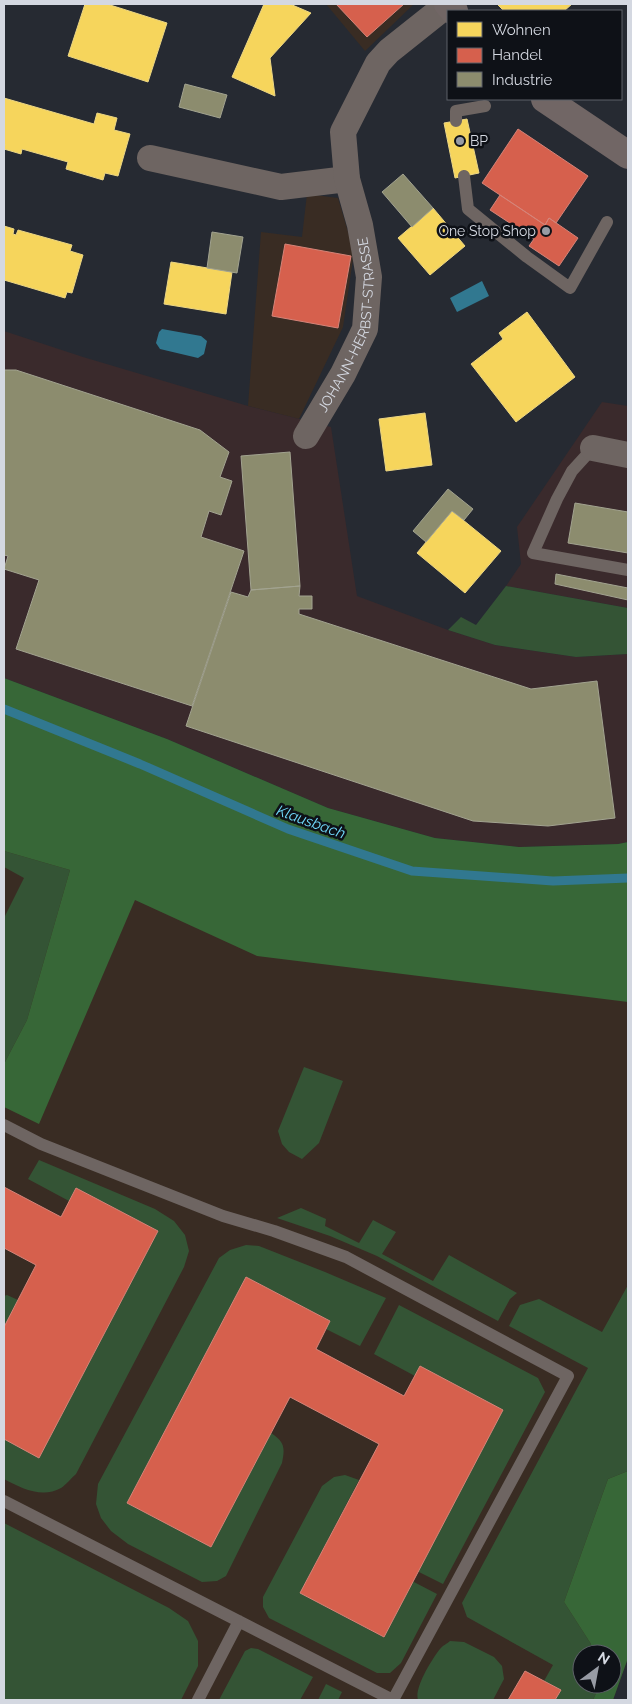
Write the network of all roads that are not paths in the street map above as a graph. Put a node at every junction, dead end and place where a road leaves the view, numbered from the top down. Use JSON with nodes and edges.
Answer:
{"nodes":[{"id":1,"x":448,"y":4,"type":"edge"},
{"id":2,"x":546,"y":100,"type":"edge"},
{"id":3,"x":485,"y":106,"type":"dead end"},
{"id":4,"x":456,"y":121,"type":"dead end"},
{"id":5,"x":628,"y":155,"type":"edge"},
{"id":6,"x":150,"y":158,"type":"dead end"},
{"id":7,"x":464,"y":176,"type":"dead end"},
{"id":8,"x":347,"y":179,"type":"junction"},
{"id":9,"x":607,"y":222,"type":"dead end"},
{"id":10,"x":306,"y":436,"type":"dead end"},
{"id":11,"x":593,"y":448,"type":"joint"},
{"id":12,"x":628,"y":455,"type":"edge"},
{"id":13,"x":628,"y":570,"type":"edge"},
{"id":14,"x":4,"y":1126,"type":"edge"},
{"id":15,"x":4,"y":1501,"type":"edge"},
{"id":16,"x":239,"y":1622,"type":"junction"},
{"id":17,"x":198,"y":1700,"type":"edge"},
{"id":18,"x":393,"y":1700,"type":"edge"}],
"edges":[{"from":1,"to":8,"type":"street","name":"JOHANN-HERBST-STRASSE"},
{"from":2,"to":5,"type":"main road"},
{"from":3,"to":4,"type":"lane"},
{"from":6,"to":8,"type":"street"},
{"from":7,"to":9,"type":"lane"},
{"from":8,"to":10,"type":"street","name":"JOHANN-HERBST-STRASSE"},
{"from":11,"to":12,"type":"street"},
{"from":11,"to":13,"type":"lane"},
{"from":14,"to":18,"type":"lane"},
{"from":15,"to":16,"type":"lane"},
{"from":16,"to":17,"type":"lane"},
{"from":16,"to":18,"type":"lane"}]}
